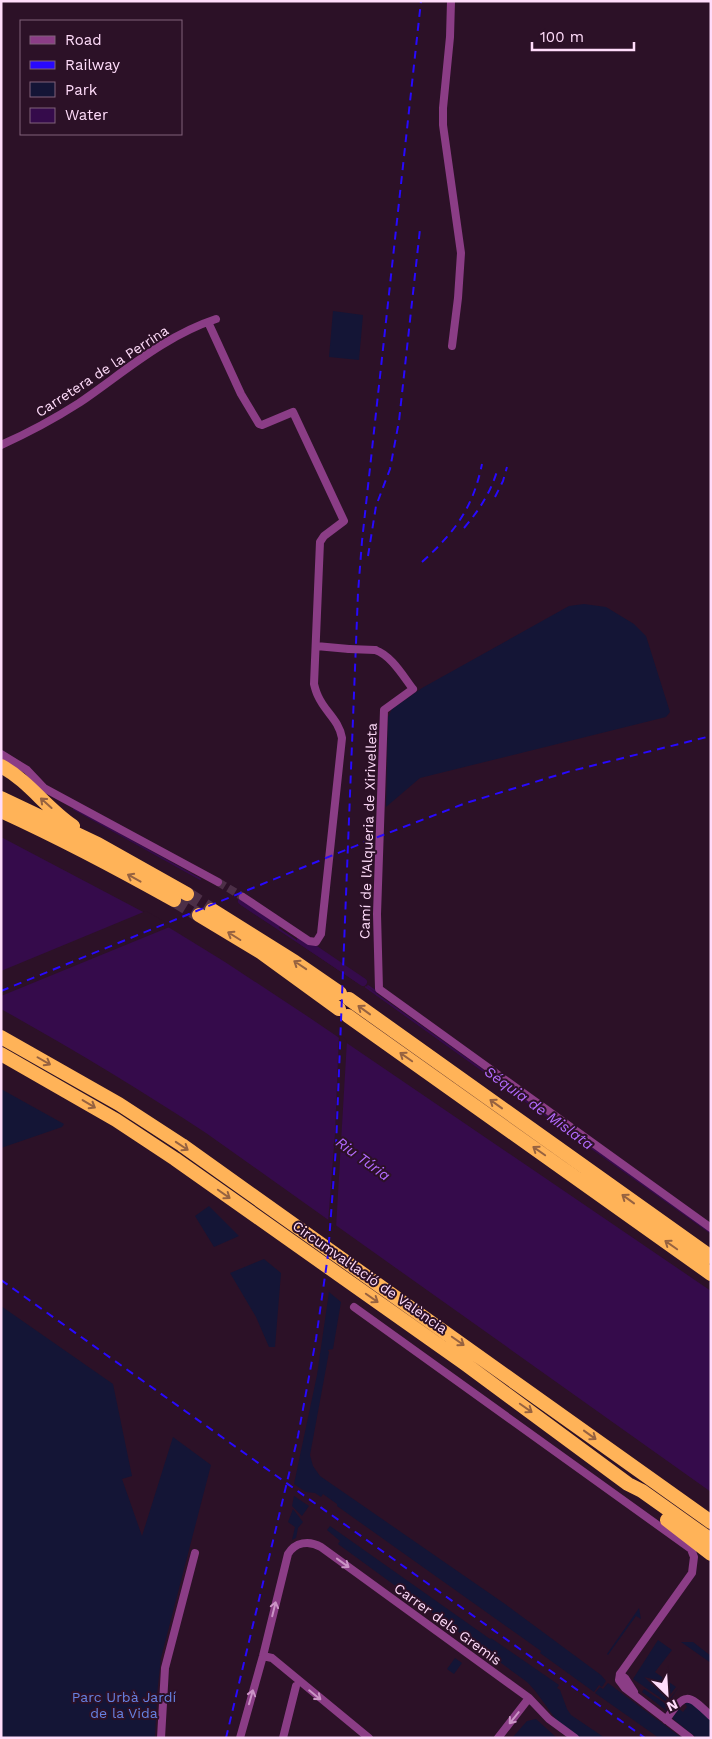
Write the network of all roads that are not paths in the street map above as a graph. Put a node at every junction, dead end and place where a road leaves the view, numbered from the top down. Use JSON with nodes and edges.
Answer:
{"nodes":[{"id":1,"x":451,"y":1,"type":"edge"},
{"id":2,"x":452,"y":346,"type":"dead end"},
{"id":3,"x":1,"y":445,"type":"edge"},
{"id":4,"x":316,"y":646,"type":"junction"},
{"id":5,"x":1,"y":754,"type":"edge"},
{"id":6,"x":1,"y":766,"type":"edge"},
{"id":7,"x":1,"y":798,"type":"edge"},
{"id":8,"x":1,"y":803,"type":"edge"},
{"id":9,"x":1,"y":811,"type":"edge"},
{"id":10,"x":96,"y":850,"type":"junction"},
{"id":11,"x":218,"y":882,"type":"tunnel mouth"},
{"id":12,"x":187,"y":894,"type":"tunnel mouth"},
{"id":13,"x":243,"y":897,"type":"tunnel mouth"},
{"id":14,"x":174,"y":900,"type":"tunnel mouth"},
{"id":15,"x":206,"y":912,"type":"tunnel mouth"},
{"id":16,"x":344,"y":1004,"type":"junction"},
{"id":17,"x":1,"y":1037,"type":"edge"},
{"id":18,"x":1,"y":1054,"type":"edge"},
{"id":19,"x":711,"y":1228,"type":"edge"},
{"id":20,"x":711,"y":1257,"type":"edge"},
{"id":21,"x":711,"y":1274,"type":"edge"},
{"id":22,"x":354,"y":1307,"type":"dead end"},
{"id":23,"x":628,"y":1484,"type":"junction"},
{"id":24,"x":711,"y":1522,"type":"edge"},
{"id":25,"x":711,"y":1540,"type":"edge"},
{"id":26,"x":195,"y":1553,"type":"dead end"},
{"id":27,"x":711,"y":1554,"type":"edge"},
{"id":28,"x":263,"y":1656,"type":"junction"},
{"id":29,"x":296,"y":1686,"type":"dead end"},
{"id":30,"x":529,"y":1698,"type":"junction"},
{"id":31,"x":711,"y":1716,"type":"edge"},
{"id":32,"x":666,"y":1720,"type":"junction"},
{"id":33,"x":161,"y":1738,"type":"edge"},
{"id":34,"x":240,"y":1738,"type":"edge"},
{"id":35,"x":284,"y":1738,"type":"edge"},
{"id":36,"x":370,"y":1738,"type":"edge"},
{"id":37,"x":498,"y":1738,"type":"edge"},
{"id":38,"x":575,"y":1738,"type":"edge"},
{"id":39,"x":690,"y":1738,"type":"edge"}],
"edges":[{"from":1,"to":2,"type":"street"},
{"from":3,"to":4,"type":"street","name":"Carretera de la Perrina"},
{"from":4,"to":13,"type":"street"},
{"from":4,"to":19,"type":"street","name":"Camí de l'Alqueria de Xirivelleta","bridge":true},
{"from":5,"to":11,"type":"street"},
{"from":10,"to":6,"type":"highway","one_way":true},
{"from":7,"to":10,"type":"highway"},
{"from":8,"to":10,"type":"highway"},
{"from":9,"to":10,"type":"highway"},
{"from":10,"to":12,"type":"highway"},
{"from":14,"to":10,"type":"highway","one_way":true},
{"from":16,"to":15,"type":"highway","one_way":true},
{"from":20,"to":16,"type":"highway","one_way":true},
{"from":21,"to":16,"type":"highway","one_way":true},
{"from":17,"to":24,"type":"highway","name":"Circumval·lació de València","one_way":true},
{"from":18,"to":23,"type":"highway","name":"Circumval·lació de València","one_way":true},
{"from":22,"to":32,"type":"street"},
{"from":23,"to":25,"type":"highway","name":"Circumval·lació de València"},
{"from":23,"to":27,"type":"highway"},
{"from":26,"to":33,"type":"street"},
{"from":28,"to":30,"type":"street","name":"Carrer dels Gremis","one_way":true},
{"from":34,"to":28,"type":"street","one_way":true},
{"from":28,"to":36,"type":"street","one_way":true},
{"from":29,"to":35,"type":"street"},
{"from":30,"to":37,"type":"street","one_way":true},
{"from":30,"to":38,"type":"street","name":"Carrer dels Gremis"},
{"from":31,"to":32,"type":"street"},
{"from":32,"to":39,"type":"street"}]}
